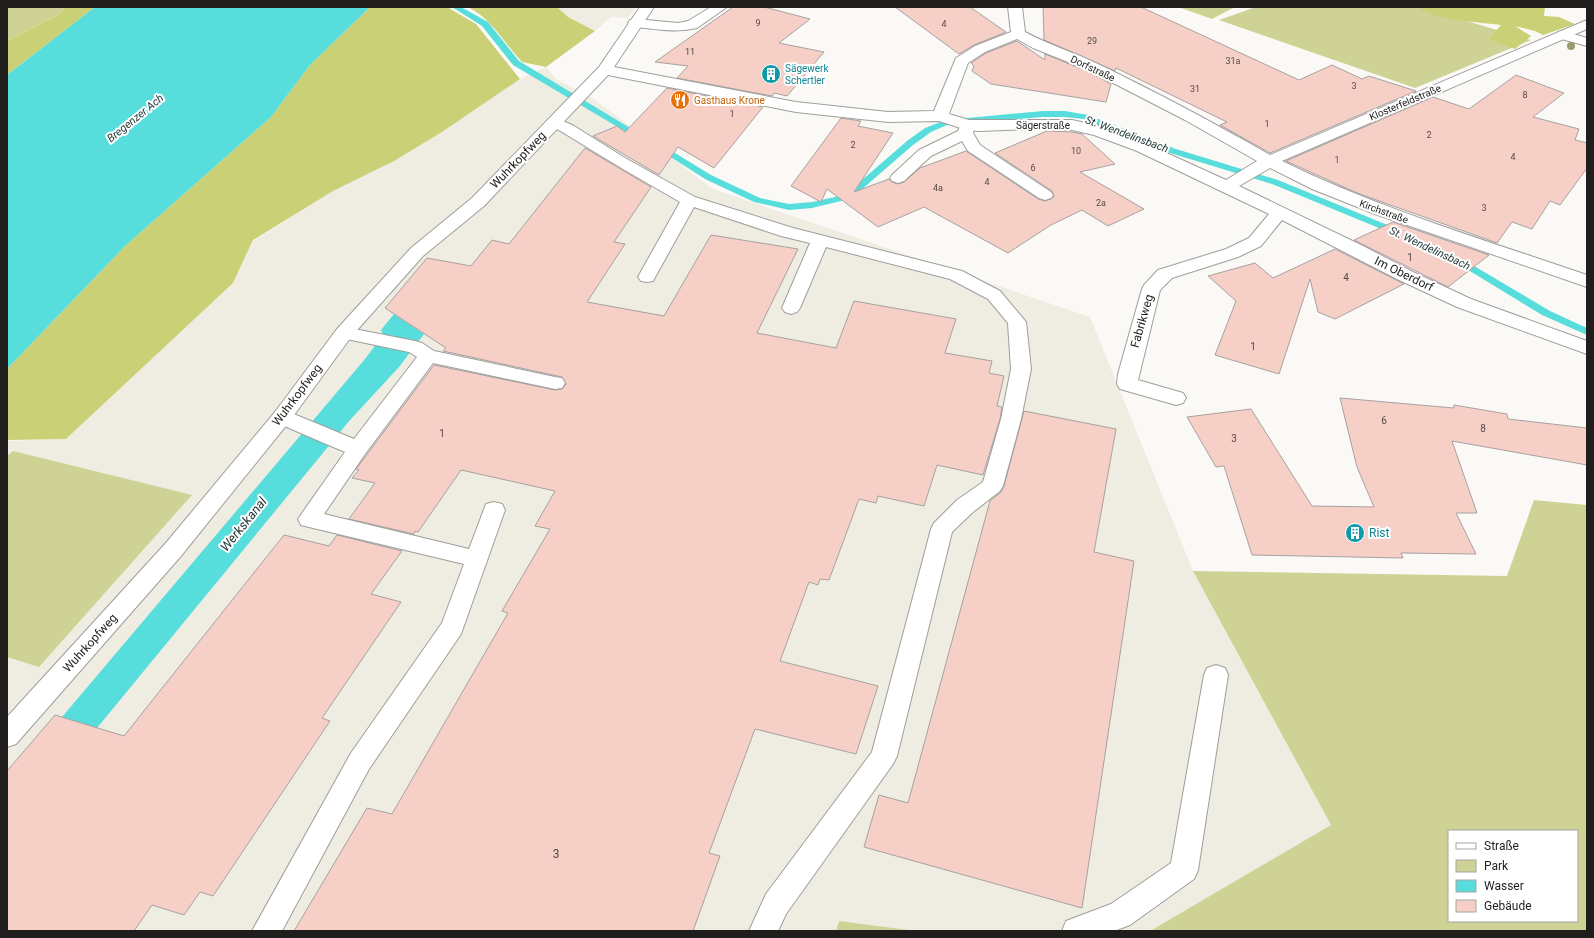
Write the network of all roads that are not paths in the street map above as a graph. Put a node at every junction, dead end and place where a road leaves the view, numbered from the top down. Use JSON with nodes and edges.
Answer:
{"nodes":[{"id":1,"x":647,"y":7,"type":"edge"},
{"id":2,"x":720,"y":7,"type":"edge"},
{"id":3,"x":1015,"y":7,"type":"edge"},
{"id":4,"x":635,"y":23,"type":"junction"},
{"id":5,"x":1587,"y":24,"type":"edge"},
{"id":6,"x":1018,"y":34,"type":"junction"},
{"id":7,"x":1563,"y":35,"type":"junction"},
{"id":8,"x":1587,"y":42,"type":"edge"},
{"id":9,"x":605,"y":70,"type":"junction"},
{"id":10,"x":561,"y":115,"type":"junction"},
{"id":11,"x":944,"y":117,"type":"junction"},
{"id":12,"x":1191,"y":117,"type":"joint"},
{"id":13,"x":966,"y":129,"type":"junction"},
{"id":14,"x":1265,"y":163,"type":"junction"},
{"id":15,"x":898,"y":178,"type":"dead end"},
{"id":16,"x":1230,"y":184,"type":"junction"},
{"id":17,"x":1045,"y":195,"type":"dead end"},
{"id":18,"x":689,"y":200,"type":"junction"},
{"id":19,"x":1279,"y":212,"type":"junction"},
{"id":20,"x":820,"y":240,"type":"junction"},
{"id":21,"x":647,"y":277,"type":"dead end"},
{"id":22,"x":1587,"y":281,"type":"edge"},
{"id":23,"x":791,"y":308,"type":"dead end"},
{"id":24,"x":344,"y":333,"type":"junction"},
{"id":25,"x":1587,"y":348,"type":"edge"},
{"id":26,"x":422,"y":352,"type":"junction"},
{"id":27,"x":555,"y":383,"type":"dead end"},
{"id":28,"x":1176,"y":398,"type":"dead end"},
{"id":29,"x":291,"y":420,"type":"junction"},
{"id":30,"x":349,"y":445,"type":"junction"},
{"id":31,"x":494,"y":510,"type":"dead end"},
{"id":32,"x":476,"y":559,"type":"junction"},
{"id":33,"x":1216,"y":674,"type":"dead end"},
{"id":34,"x":7,"y":736,"type":"edge"},
{"id":35,"x":266,"y":931,"type":"edge"},
{"id":36,"x":763,"y":931,"type":"edge"},
{"id":37,"x":1076,"y":931,"type":"edge"}],
"edges":[{"from":1,"to":4,"type":"street","name":"Wuhrkopfweg"},
{"from":2,"to":4,"type":"lane"},
{"from":3,"to":6,"type":"street"},
{"from":4,"to":9,"type":"street","name":"Wuhrkopfweg"},
{"from":5,"to":7,"type":"street","name":"Klosterfeldstraße"},
{"from":6,"to":11,"type":"street"},
{"from":6,"to":12,"type":"street","name":"Dorfstraße"},
{"from":7,"to":8,"type":"lane"},
{"from":7,"to":14,"type":"street","name":"Klosterfeldstraße"},
{"from":9,"to":10,"type":"street","name":"Wuhrkopfweg"},
{"from":9,"to":11,"type":"street","name":"Sägerstraße"},
{"from":10,"to":18,"type":"lane"},
{"from":10,"to":24,"type":"street","name":"Wuhrkopfweg"},
{"from":11,"to":13,"type":"street","name":"Sägerstraße"},
{"from":12,"to":14,"type":"street","name":"Kirchstraße"},
{"from":13,"to":15,"type":"lane"},
{"from":13,"to":16,"type":"street","name":"Sägerstraße"},
{"from":13,"to":17,"type":"lane"},
{"from":14,"to":16,"type":"street","name":"Klosterfeldstraße"},
{"from":14,"to":22,"type":"street","name":"Kirchstraße"},
{"from":16,"to":19,"type":"street","name":"Im Oberdorf"},
{"from":18,"to":20,"type":"lane"},
{"from":18,"to":21,"type":"lane"},
{"from":19,"to":25,"type":"street","name":"Im Oberdorf"},
{"from":19,"to":28,"type":"street","name":"Fabrikweg"},
{"from":20,"to":23,"type":"lane"},
{"from":20,"to":36,"type":"lane"},
{"from":24,"to":26,"type":"lane"},
{"from":24,"to":29,"type":"street","name":"Wuhrkopfweg"},
{"from":26,"to":27,"type":"lane"},
{"from":26,"to":30,"type":"lane"},
{"from":29,"to":30,"type":"lane"},
{"from":29,"to":34,"type":"street","name":"Wuhrkopfweg"},
{"from":30,"to":32,"type":"lane"},
{"from":31,"to":32,"type":"lane"},
{"from":32,"to":35,"type":"lane"},
{"from":33,"to":37,"type":"lane"}]}
